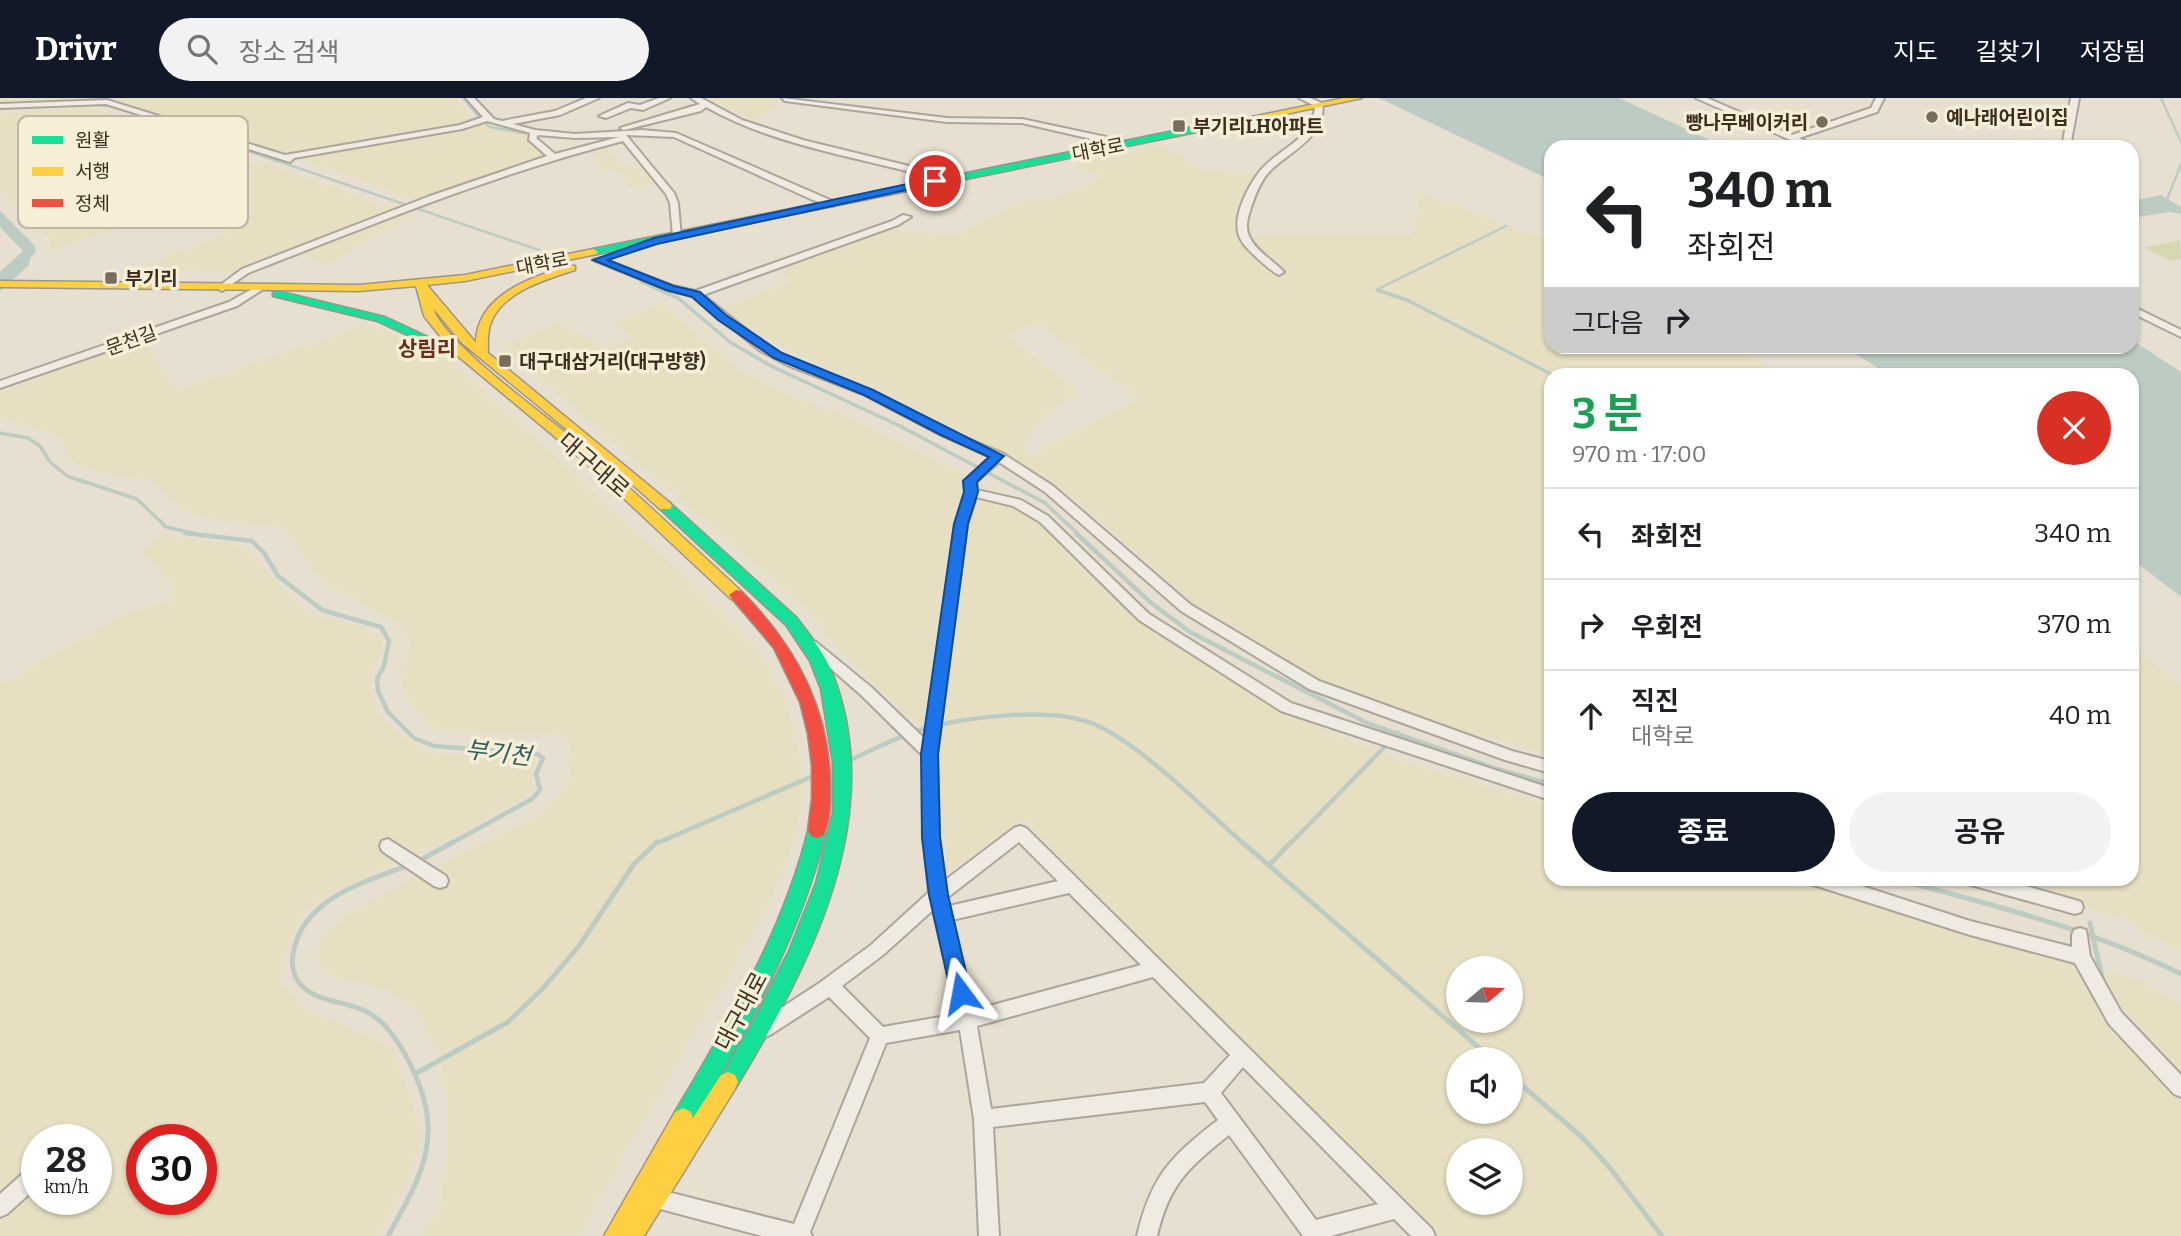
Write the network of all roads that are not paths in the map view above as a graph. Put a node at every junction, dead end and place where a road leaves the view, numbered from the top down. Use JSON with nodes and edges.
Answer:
{"nodes":[{"id":1,"x":470,"y":98,"type":"edge"},
{"id":2,"x":570,"y":98,"type":"edge"},
{"id":3,"x":595,"y":98,"type":"edge"},
{"id":4,"x":666,"y":98,"type":"edge"},
{"id":5,"x":695,"y":98,"type":"edge"},
{"id":6,"x":1303,"y":98,"type":"edge"},
{"id":7,"x":1358,"y":98,"type":"edge"},
{"id":8,"x":1700,"y":98,"type":"edge"},
{"id":9,"x":1880,"y":98,"type":"edge"},
{"id":10,"x":2075,"y":98,"type":"edge"},
{"id":11,"x":785,"y":99,"type":"edge"},
{"id":12,"x":706,"y":104,"type":"junction"},
{"id":13,"x":1319,"y":105,"type":"junction"},
{"id":14,"x":0,"y":106,"type":"edge"},
{"id":15,"x":584,"y":107,"type":"junction"},
{"id":16,"x":152,"y":116,"type":"edge"},
{"id":17,"x":603,"y":116,"type":"junction"},
{"id":18,"x":488,"y":118,"type":"junction"},
{"id":19,"x":499,"y":124,"type":"junction"},
{"id":20,"x":535,"y":132,"type":"junction"},
{"id":21,"x":618,"y":134,"type":"junction"},
{"id":22,"x":1791,"y":138,"type":"junction"},
{"id":23,"x":1796,"y":140,"type":"edge"},
{"id":24,"x":2067,"y":140,"type":"edge"},
{"id":25,"x":248,"y":146,"type":"edge"},
{"id":26,"x":1106,"y":147,"type":"junction"},
{"id":27,"x":554,"y":158,"type":"junction"},
{"id":28,"x":935,"y":181,"type":"junction"},
{"id":29,"x":833,"y":202,"type":"junction"},
{"id":30,"x":906,"y":217,"type":"dead end"},
{"id":31,"x":678,"y":236,"type":"junction"},
{"id":32,"x":654,"y":241,"type":"junction"},
{"id":33,"x":598,"y":260,"type":"junction"},
{"id":34,"x":543,"y":270,"type":"junction"},
{"id":35,"x":1279,"y":272,"type":"dead end"},
{"id":36,"x":0,"y":284,"type":"edge"},
{"id":37,"x":421,"y":284,"type":"junction"},
{"id":38,"x":222,"y":288,"type":"junction"},
{"id":39,"x":259,"y":288,"type":"junction"},
{"id":40,"x":696,"y":294,"type":"junction"},
{"id":41,"x":2139,"y":313,"type":"edge"},
{"id":42,"x":2181,"y":334,"type":"edge"},
{"id":43,"x":482,"y":352,"type":"junction"},
{"id":44,"x":465,"y":357,"type":"junction"},
{"id":45,"x":3,"y":384,"type":"edge"},
{"id":46,"x":989,"y":462,"type":"junction"},
{"id":47,"x":971,"y":492,"type":"junction"},
{"id":48,"x":807,"y":642,"type":"junction"},
{"id":49,"x":930,"y":754,"type":"junction"},
{"id":50,"x":1544,"y":764,"type":"edge"},
{"id":51,"x":1544,"y":792,"type":"edge"},
{"id":52,"x":388,"y":846,"type":"dead end"},
{"id":53,"x":440,"y":881,"type":"dead end"},
{"id":54,"x":1072,"y":885,"type":"junction"},
{"id":55,"x":1839,"y":886,"type":"edge"},
{"id":56,"x":2000,"y":886,"type":"edge"},
{"id":57,"x":938,"y":895,"type":"junction"},
{"id":58,"x":2075,"y":907,"type":"dead end"},
{"id":59,"x":943,"y":915,"type":"junction"},
{"id":60,"x":2080,"y":935,"type":"dead end"},
{"id":61,"x":2081,"y":957,"type":"junction"},
{"id":62,"x":1155,"y":969,"type":"junction"},
{"id":63,"x":830,"y":985,"type":"junction"},
{"id":64,"x":967,"y":1020,"type":"junction"},
{"id":65,"x":760,"y":1031,"type":"junction"},
{"id":66,"x":730,"y":1035,"type":"junction"},
{"id":67,"x":880,"y":1036,"type":"junction"},
{"id":68,"x":1244,"y":1054,"type":"junction"},
{"id":69,"x":2181,"y":1088,"type":"edge"},
{"id":70,"x":1209,"y":1092,"type":"junction"},
{"id":71,"x":983,"y":1119,"type":"junction"},
{"id":72,"x":1231,"y":1122,"type":"junction"},
{"id":73,"x":21,"y":1188,"type":"edge"},
{"id":74,"x":656,"y":1199,"type":"junction"},
{"id":75,"x":0,"y":1207,"type":"edge"},
{"id":76,"x":1396,"y":1209,"type":"junction"},
{"id":77,"x":615,"y":1236,"type":"edge"},
{"id":78,"x":631,"y":1236,"type":"edge"},
{"id":79,"x":801,"y":1236,"type":"edge"},
{"id":80,"x":989,"y":1236,"type":"edge"},
{"id":81,"x":1147,"y":1236,"type":"edge"},
{"id":82,"x":1425,"y":1236,"type":"edge"}],
"edges":[{"from":1,"to":18,"type":"street"},
{"from":2,"to":15,"type":"street"},
{"from":3,"to":15,"type":"street"},
{"from":4,"to":17,"type":"street"},
{"from":5,"to":12,"type":"street"},
{"from":6,"to":13,"type":"street"},
{"from":7,"to":13,"type":"street","name":"대학로"},
{"from":8,"to":22,"type":"street"},
{"from":9,"to":22,"type":"street"},
{"from":10,"to":24,"type":"street"},
{"from":11,"to":26,"type":"street"},
{"from":12,"to":21,"type":"street"},
{"from":12,"to":28,"type":"street"},
{"from":13,"to":26,"type":"street","name":"대학로"},
{"from":13,"to":35,"type":"street"},
{"from":14,"to":16,"type":"street"},
{"from":15,"to":17,"type":"street"},
{"from":15,"to":19,"type":"street"},
{"from":17,"to":21,"type":"street"},
{"from":18,"to":19,"type":"street"},
{"from":18,"to":25,"type":"street"},
{"from":19,"to":20,"type":"street"},
{"from":20,"to":21,"type":"street"},
{"from":20,"to":27,"type":"street"},
{"from":21,"to":27,"type":"street"},
{"from":21,"to":29,"type":"street"},
{"from":21,"to":31,"type":"street"},
{"from":22,"to":23,"type":"street"},
{"from":26,"to":28,"type":"street","name":"대학로"},
{"from":27,"to":38,"type":"street"},
{"from":28,"to":29,"type":"street","name":"대학로"},
{"from":29,"to":31,"type":"street","name":"대학로"},
{"from":30,"to":40,"type":"street"},
{"from":31,"to":32,"type":"street","name":"대학로"},
{"from":32,"to":33,"type":"street"},
{"from":32,"to":34,"type":"street","name":"대학로"},
{"from":33,"to":34,"type":"street"},
{"from":33,"to":40,"type":"street"},
{"from":34,"to":37,"type":"street","name":"대학로"},
{"from":34,"to":43,"type":"street"},
{"from":36,"to":38,"type":"street","name":"대학로"},
{"from":37,"to":39,"type":"street","name":"대학로"},
{"from":37,"to":43,"type":"street","name":"대구대로"},
{"from":37,"to":44,"type":"street","name":"대구대로"},
{"from":38,"to":39,"type":"street","name":"대학로"},
{"from":39,"to":44,"type":"street"},
{"from":39,"to":45,"type":"street","name":"문천길"},
{"from":40,"to":46,"type":"street"},
{"from":41,"to":42,"type":"street"},
{"from":43,"to":48,"type":"street","name":"대구대로"},
{"from":44,"to":66,"type":"street","name":"대구대로"},
{"from":46,"to":47,"type":"street"},
{"from":46,"to":50,"type":"street"},
{"from":47,"to":49,"type":"street"},
{"from":47,"to":51,"type":"street"},
{"from":48,"to":49,"type":"street"},
{"from":48,"to":65,"type":"street","name":"대구대로"},
{"from":49,"to":57,"type":"street"},
{"from":52,"to":53,"type":"street"},
{"from":54,"to":57,"type":"street"},
{"from":54,"to":59,"type":"street"},
{"from":54,"to":62,"type":"street"},
{"from":55,"to":61,"type":"street"},
{"from":56,"to":58,"type":"street"},
{"from":57,"to":59,"type":"street"},
{"from":57,"to":63,"type":"street"},
{"from":59,"to":64,"type":"street"},
{"from":60,"to":61,"type":"street"},
{"from":61,"to":69,"type":"street"},
{"from":62,"to":64,"type":"street"},
{"from":62,"to":68,"type":"street"},
{"from":63,"to":65,"type":"street"},
{"from":63,"to":67,"type":"street"},
{"from":64,"to":67,"type":"street"},
{"from":64,"to":71,"type":"street"},
{"from":65,"to":66,"type":"street"},
{"from":65,"to":74,"type":"street","name":"대구대로"},
{"from":66,"to":77,"type":"street","name":"대구대로"},
{"from":67,"to":79,"type":"street"},
{"from":68,"to":70,"type":"street"},
{"from":68,"to":76,"type":"street"},
{"from":70,"to":71,"type":"street"},
{"from":70,"to":72,"type":"street"},
{"from":71,"to":80,"type":"street"},
{"from":72,"to":76,"type":"street"},
{"from":72,"to":81,"type":"street"},
{"from":73,"to":75,"type":"street"},
{"from":74,"to":78,"type":"street","name":"대구대로"},
{"from":74,"to":79,"type":"street"},
{"from":76,"to":82,"type":"street"}]}
